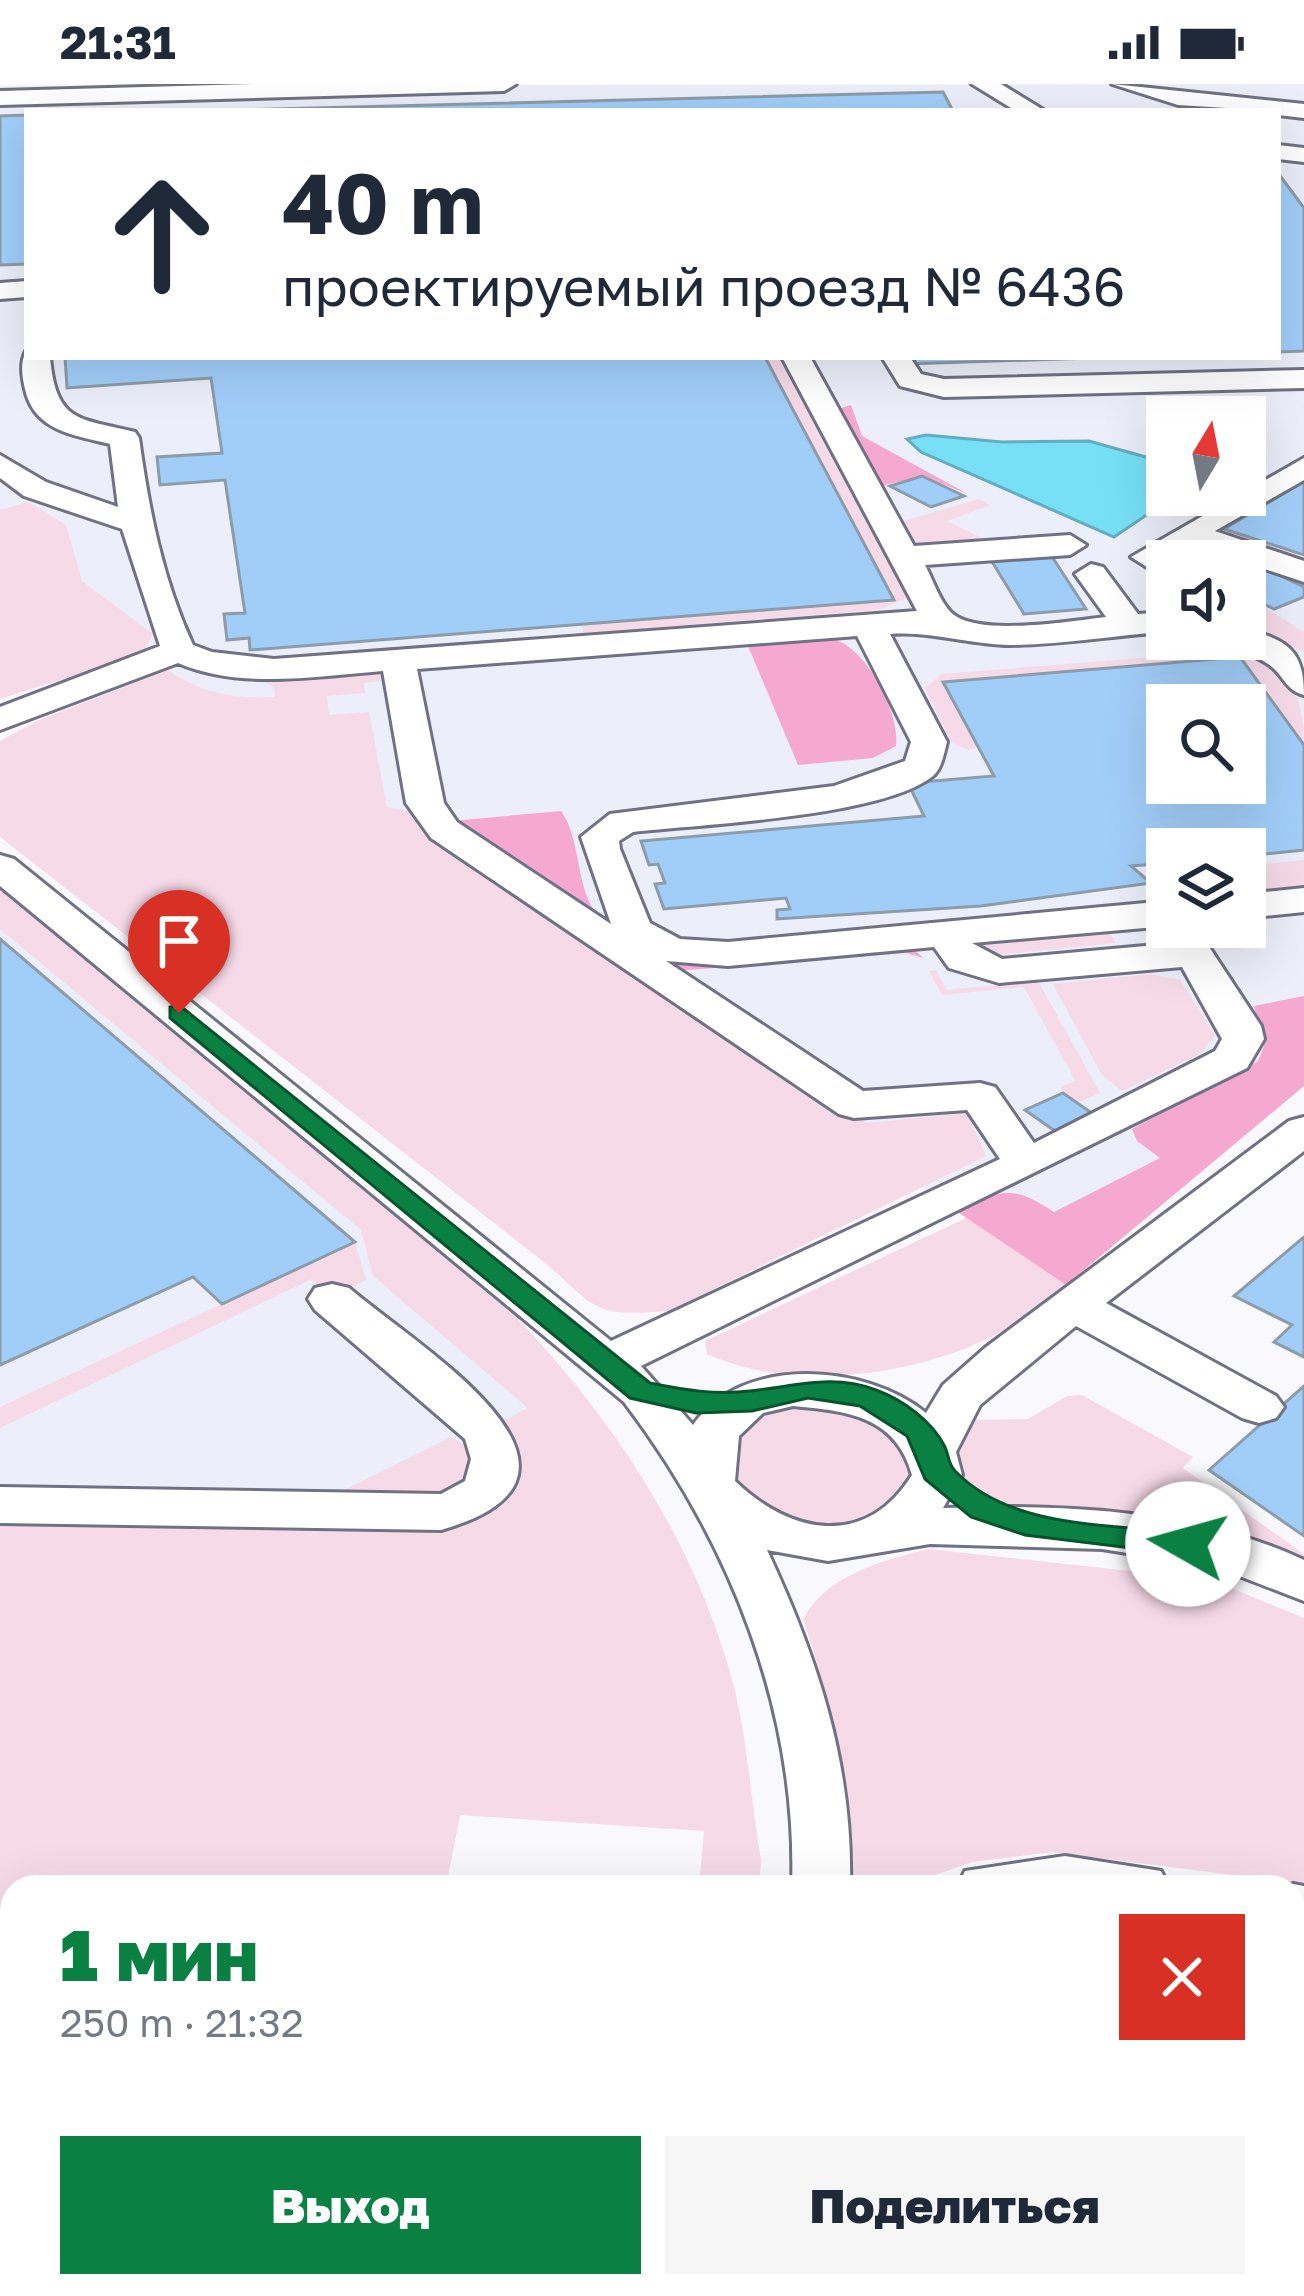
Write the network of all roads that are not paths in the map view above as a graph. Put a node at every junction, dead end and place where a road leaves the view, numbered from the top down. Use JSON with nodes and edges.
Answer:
{"nodes":[{"id":1,"x":504,"y":84,"type":"edge"},
{"id":2,"x":984,"y":84,"type":"edge"},
{"id":3,"x":1124,"y":84,"type":"edge"},
{"id":4,"x":0,"y":98,"type":"edge"},
{"id":5,"x":1028,"y":108,"type":"edge"},
{"id":6,"x":1268,"y":108,"type":"edge"},
{"id":7,"x":36,"y":360,"type":"edge"},
{"id":8,"x":798,"y":360,"type":"edge"},
{"id":9,"x":898,"y":360,"type":"edge"},
{"id":10,"x":1304,"y":379,"type":"edge"},
{"id":11,"x":122,"y":401,"type":"dead end"},
{"id":12,"x":124,"y":438,"type":"junction"},
{"id":13,"x":0,"y":464,"type":"edge"},
{"id":14,"x":1304,"y":467,"type":"edge"},
{"id":15,"x":134,"y":524,"type":"junction"},
{"id":16,"x":1189,"y":533,"type":"junction"},
{"id":17,"x":1177,"y":540,"type":"edge"},
{"id":18,"x":1070,"y":545,"type":"dead end"},
{"id":19,"x":904,"y":557,"type":"junction"},
{"id":20,"x":1304,"y":572,"type":"edge"},
{"id":21,"x":1091,"y":574,"type":"dead end"},
{"id":22,"x":938,"y":620,"type":"junction"},
{"id":23,"x":1127,"y":622,"type":"junction"},
{"id":24,"x":1146,"y":622,"type":"edge"},
{"id":25,"x":868,"y":625,"type":"junction"},
{"id":26,"x":1266,"y":650,"type":"edge"},
{"id":27,"x":179,"y":651,"type":"junction"},
{"id":28,"x":398,"y":661,"type":"junction"},
{"id":29,"x":1304,"y":683,"type":"edge"},
{"id":30,"x":17,"y":705,"type":"edge"},
{"id":31,"x":0,"y":718,"type":"edge"},
{"id":32,"x":0,"y":867,"type":"edge"},
{"id":33,"x":1304,"y":900,"type":"edge"},
{"id":34,"x":1266,"y":904,"type":"edge"},
{"id":35,"x":1146,"y":915,"type":"edge"},
{"id":36,"x":945,"y":934,"type":"junction"},
{"id":37,"x":1146,"y":947,"type":"edge"},
{"id":38,"x":1190,"y":948,"type":"edge"},
{"id":39,"x":1304,"y":1130,"type":"edge"},
{"id":40,"x":1030,"y":1162,"type":"junction"},
{"id":41,"x":332,"y":1299,"type":"dead end"},
{"id":42,"x":1076,"y":1306,"type":"junction"},
{"id":43,"x":1002,"y":1359,"type":"junction"},
{"id":44,"x":624,"y":1376,"type":"junction"},
{"id":45,"x":868,"y":1397,"type":"junction"},
{"id":46,"x":752,"y":1401,"type":"junction"},
{"id":47,"x":1259,"y":1407,"type":"dead end"},
{"id":48,"x":933,"y":1461,"type":"junction"},
{"id":49,"x":711,"y":1489,"type":"junction"},
{"id":50,"x":0,"y":1505,"type":"edge"},
{"id":51,"x":1025,"y":1524,"type":"junction"},
{"id":52,"x":864,"y":1537,"type":"junction"},
{"id":53,"x":1304,"y":1582,"type":"edge"},
{"id":54,"x":773,"y":1629,"type":"junction"},
{"id":55,"x":820,"y":1875,"type":"edge"}],
"edges":[{"from":1,"to":4,"type":"street"},
{"from":2,"to":5,"type":"street"},
{"from":3,"to":6,"type":"street"},
{"from":7,"to":12,"type":"street"},
{"from":8,"to":19,"type":"street"},
{"from":9,"to":10,"type":"street"},
{"from":11,"to":12,"type":"street"},
{"from":12,"to":15,"type":"street"},
{"from":13,"to":15,"type":"street"},
{"from":14,"to":16,"type":"street"},
{"from":15,"to":27,"type":"street"},
{"from":16,"to":17,"type":"street"},
{"from":16,"to":20,"type":"street"},
{"from":18,"to":19,"type":"street"},
{"from":19,"to":22,"type":"street"},
{"from":21,"to":23,"type":"street"},
{"from":22,"to":23,"type":"street"},
{"from":22,"to":25,"type":"street"},
{"from":23,"to":24,"type":"street"},
{"from":25,"to":28,"type":"street"},
{"from":25,"to":36,"type":"street"},
{"from":26,"to":29,"type":"street"},
{"from":27,"to":28,"type":"street"},
{"from":27,"to":30,"type":"street"},
{"from":28,"to":40,"type":"street"},
{"from":30,"to":31,"type":"street"},
{"from":32,"to":44,"type":"street"},
{"from":33,"to":34,"type":"street"},
{"from":35,"to":36,"type":"street"},
{"from":36,"to":37,"type":"street"},
{"from":38,"to":40,"type":"street"},
{"from":39,"to":42,"type":"street"},
{"from":40,"to":44,"type":"street"},
{"from":41,"to":50,"type":"street"},
{"from":42,"to":43,"type":"street"},
{"from":42,"to":47,"type":"street"},
{"from":43,"to":45,"type":"street"},
{"from":43,"to":48,"type":"street"},
{"from":44,"to":46,"type":"street"},
{"from":44,"to":49,"type":"street"},
{"from":45,"to":46,"type":"street"},
{"from":45,"to":48,"type":"street"},
{"from":46,"to":49,"type":"street"},
{"from":48,"to":51,"type":"street"},
{"from":48,"to":52,"type":"street"},
{"from":49,"to":52,"type":"street"},
{"from":49,"to":54,"type":"street"},
{"from":51,"to":52,"type":"street"},
{"from":51,"to":53,"type":"street"},
{"from":52,"to":54,"type":"street"},
{"from":54,"to":55,"type":"street"}]}
